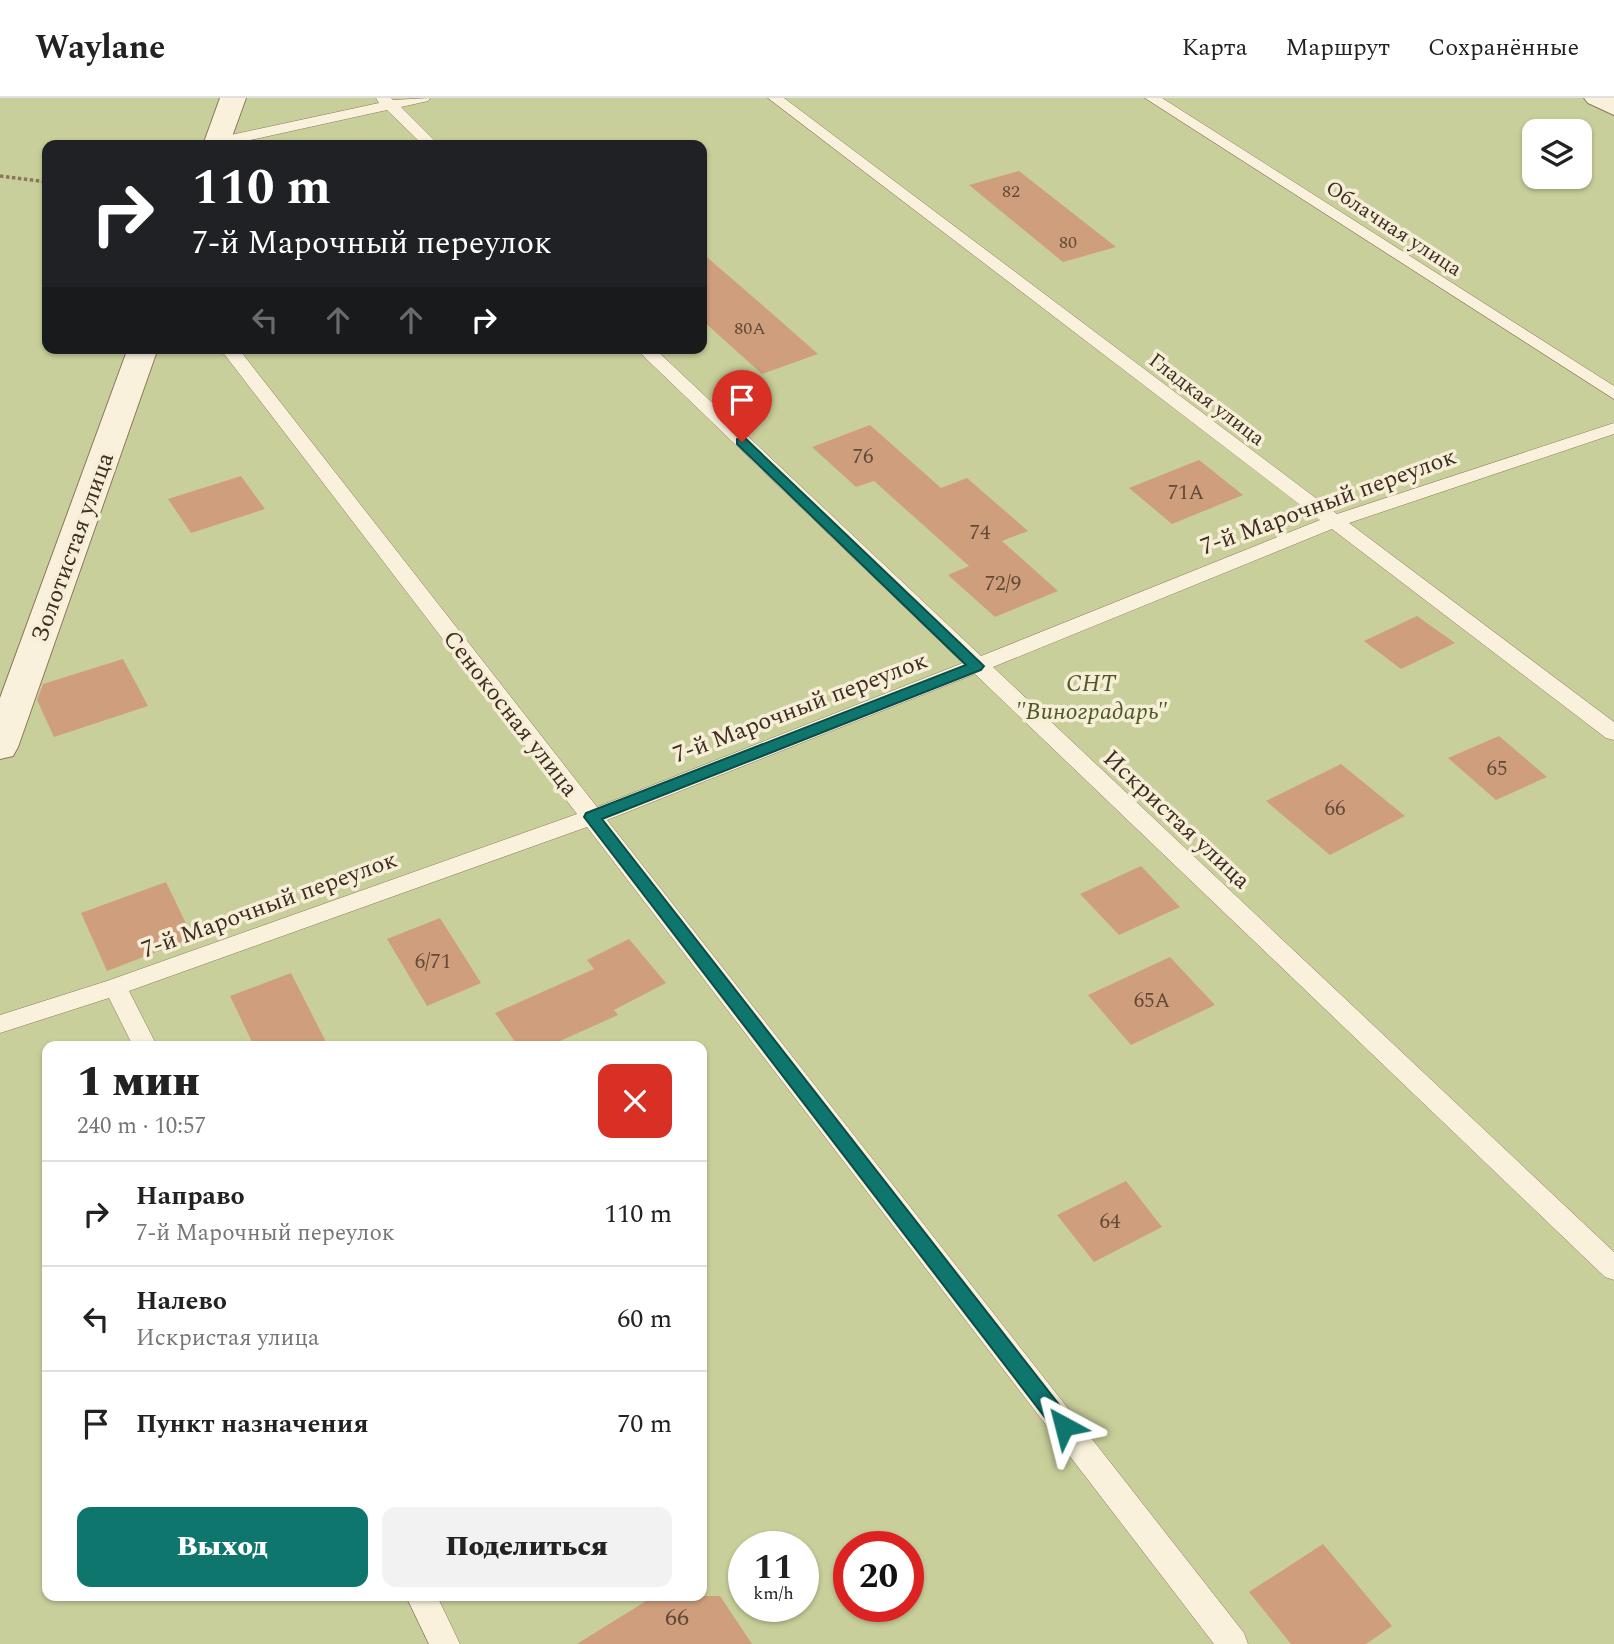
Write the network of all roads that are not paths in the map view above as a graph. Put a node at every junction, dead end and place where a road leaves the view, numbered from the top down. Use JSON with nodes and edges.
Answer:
{"nodes":[{"id":1,"x":233,"y":98,"type":"edge"},
{"id":2,"x":423,"y":98,"type":"edge"},
{"id":3,"x":775,"y":98,"type":"edge"},
{"id":4,"x":1152,"y":98,"type":"edge"},
{"id":5,"x":1597,"y":98,"type":"edge"},
{"id":6,"x":386,"y":102,"type":"edge"},
{"id":7,"x":1614,"y":107,"type":"edge"},
{"id":8,"x":217,"y":140,"type":"edge"},
{"id":9,"x":232,"y":140,"type":"edge"},
{"id":10,"x":427,"y":140,"type":"edge"},
{"id":11,"x":141,"y":354,"type":"edge"},
{"id":12,"x":233,"y":354,"type":"edge"},
{"id":13,"x":650,"y":354,"type":"edge"},
{"id":14,"x":1614,"y":394,"type":"edge"},
{"id":15,"x":1614,"y":428,"type":"edge"},
{"id":16,"x":1332,"y":522,"type":"junction"},
{"id":17,"x":976,"y":666,"type":"junction"},
{"id":18,"x":1614,"y":733,"type":"edge"},
{"id":19,"x":0,"y":747,"type":"edge"},
{"id":20,"x":592,"y":817,"type":"junction"},
{"id":21,"x":115,"y":987,"type":"junction"},
{"id":22,"x":0,"y":1024,"type":"edge"},
{"id":23,"x":142,"y":1041,"type":"edge"},
{"id":24,"x":1614,"y":1269,"type":"edge"},
{"id":25,"x":424,"y":1601,"type":"edge"},
{"id":26,"x":445,"y":1644,"type":"edge"},
{"id":27,"x":1233,"y":1644,"type":"edge"}],
"edges":[{"from":1,"to":8,"type":"street"},
{"from":2,"to":6,"type":"lane"},
{"from":3,"to":16,"type":"lane","name":"Гладкая улица"},
{"from":4,"to":14,"type":"lane","name":"Облачная улица"},
{"from":5,"to":7,"type":"street"},
{"from":6,"to":9,"type":"lane"},
{"from":6,"to":10,"type":"lane"},
{"from":11,"to":19,"type":"street","name":"Золотистая улица"},
{"from":12,"to":20,"type":"lane","name":"Сенокосная улица"},
{"from":13,"to":17,"type":"lane","name":"Искристая улица"},
{"from":15,"to":16,"type":"lane","name":"7-й Марочный переулок"},
{"from":16,"to":17,"type":"lane","name":"7-й Марочный переулок"},
{"from":16,"to":18,"type":"lane","name":"Гладкая улица"},
{"from":17,"to":20,"type":"lane","name":"7-й Марочный переулок"},
{"from":17,"to":24,"type":"lane","name":"Искристая улица"},
{"from":20,"to":21,"type":"lane","name":"7-й Марочный переулок"},
{"from":20,"to":27,"type":"lane","name":"Сенокосная улица"},
{"from":21,"to":22,"type":"lane","name":"7-й Марочный переулок"},
{"from":21,"to":23,"type":"lane"},
{"from":25,"to":26,"type":"lane"}]}
